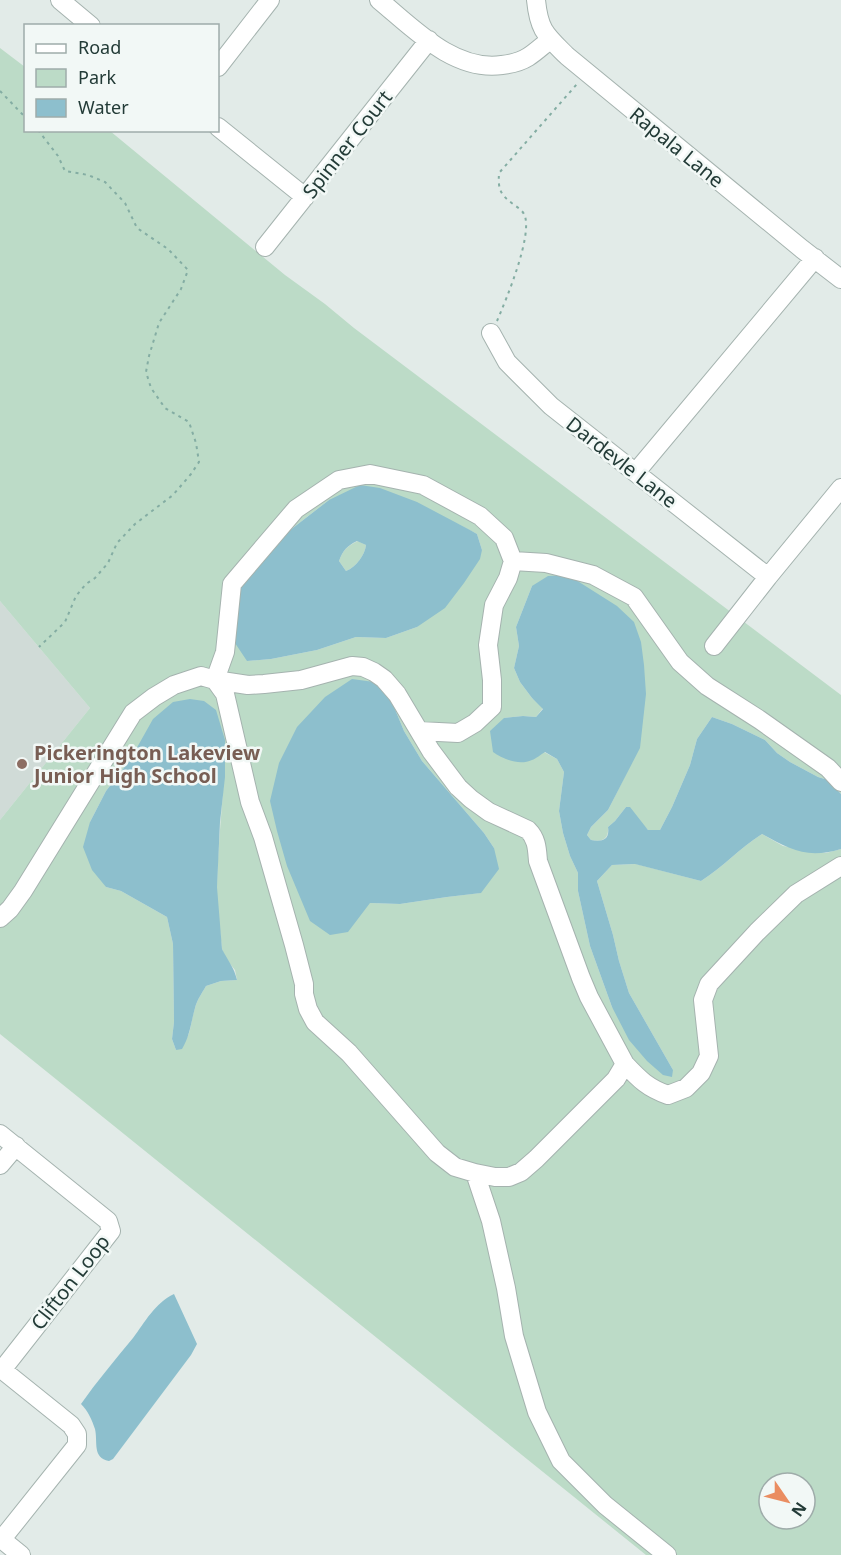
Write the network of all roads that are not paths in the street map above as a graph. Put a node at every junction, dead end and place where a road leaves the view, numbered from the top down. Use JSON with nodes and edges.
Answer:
{"nodes":[{"id":1,"x":270,"y":0,"type":"edge"},
{"id":2,"x":379,"y":0,"type":"edge"},
{"id":3,"x":536,"y":0,"type":"edge"},
{"id":4,"x":68,"y":2,"type":"edge"},
{"id":5,"x":89,"y":24,"type":"edge"},
{"id":6,"x":429,"y":40,"type":"junction"},
{"id":7,"x":550,"y":40,"type":"junction"},
{"id":8,"x":219,"y":66,"type":"edge"},
{"id":9,"x":219,"y":128,"type":"edge"},
{"id":10,"x":305,"y":197,"type":"junction"},
{"id":11,"x":265,"y":247,"type":"dead end"},
{"id":12,"x":815,"y":258,"type":"junction"},
{"id":13,"x":841,"y":279,"type":"edge"},
{"id":14,"x":491,"y":333,"type":"road end"},
{"id":15,"x":636,"y":472,"type":"junction"},
{"id":16,"x":841,"y":488,"type":"edge"},
{"id":17,"x":513,"y":561,"type":"junction"},
{"id":18,"x":768,"y":577,"type":"junction"},
{"id":19,"x":714,"y":646,"type":"dead end"},
{"id":20,"x":215,"y":680,"type":"junction"},
{"id":21,"x":419,"y":731,"type":"junction"},
{"id":22,"x":841,"y":782,"type":"edge"},
{"id":23,"x":841,"y":866,"type":"edge"},
{"id":24,"x":0,"y":918,"type":"edge"},
{"id":25,"x":625,"y":1064,"type":"junction"},
{"id":26,"x":0,"y":1134,"type":"edge"},
{"id":27,"x":16,"y":1146,"type":"junction"},
{"id":28,"x":0,"y":1165,"type":"edge"},
{"id":29,"x":475,"y":1173,"type":"junction"},
{"id":30,"x":1,"y":1369,"type":"edge"},
{"id":31,"x":1,"y":1539,"type":"edge"},
{"id":32,"x":21,"y":1555,"type":"edge"},
{"id":33,"x":667,"y":1555,"type":"edge"}],
"edges":[{"from":1,"to":8,"type":"street"},
{"from":2,"to":6,"type":"street"},
{"from":3,"to":7,"type":"street","name":"Rapala Lane"},
{"from":4,"to":5,"type":"street"},
{"from":6,"to":7,"type":"street"},
{"from":6,"to":10,"type":"street","name":"Spinner Court"},
{"from":7,"to":12,"type":"street","name":"Rapala Lane"},
{"from":9,"to":10,"type":"street"},
{"from":10,"to":11,"type":"street","name":"Spinner Court"},
{"from":12,"to":13,"type":"street","name":"Rapala Lane"},
{"from":12,"to":15,"type":"street"},
{"from":14,"to":15,"type":"street","name":"Dardevle Lane"},
{"from":15,"to":18,"type":"street","name":"Dardevle Lane"},
{"from":16,"to":18,"type":"street"},
{"from":17,"to":20,"type":"street"},
{"from":17,"to":21,"type":"street"},
{"from":17,"to":22,"type":"street"},
{"from":18,"to":19,"type":"street"},
{"from":20,"to":21,"type":"street"},
{"from":20,"to":24,"type":"street"},
{"from":20,"to":29,"type":"street"},
{"from":21,"to":25,"type":"street"},
{"from":23,"to":25,"type":"street"},
{"from":25,"to":29,"type":"street"},
{"from":26,"to":27,"type":"street"},
{"from":27,"to":28,"type":"street"},
{"from":27,"to":30,"type":"street","name":"Clifton Loop"},
{"from":29,"to":33,"type":"street"},
{"from":30,"to":31,"type":"street"},
{"from":31,"to":32,"type":"street"}]}
